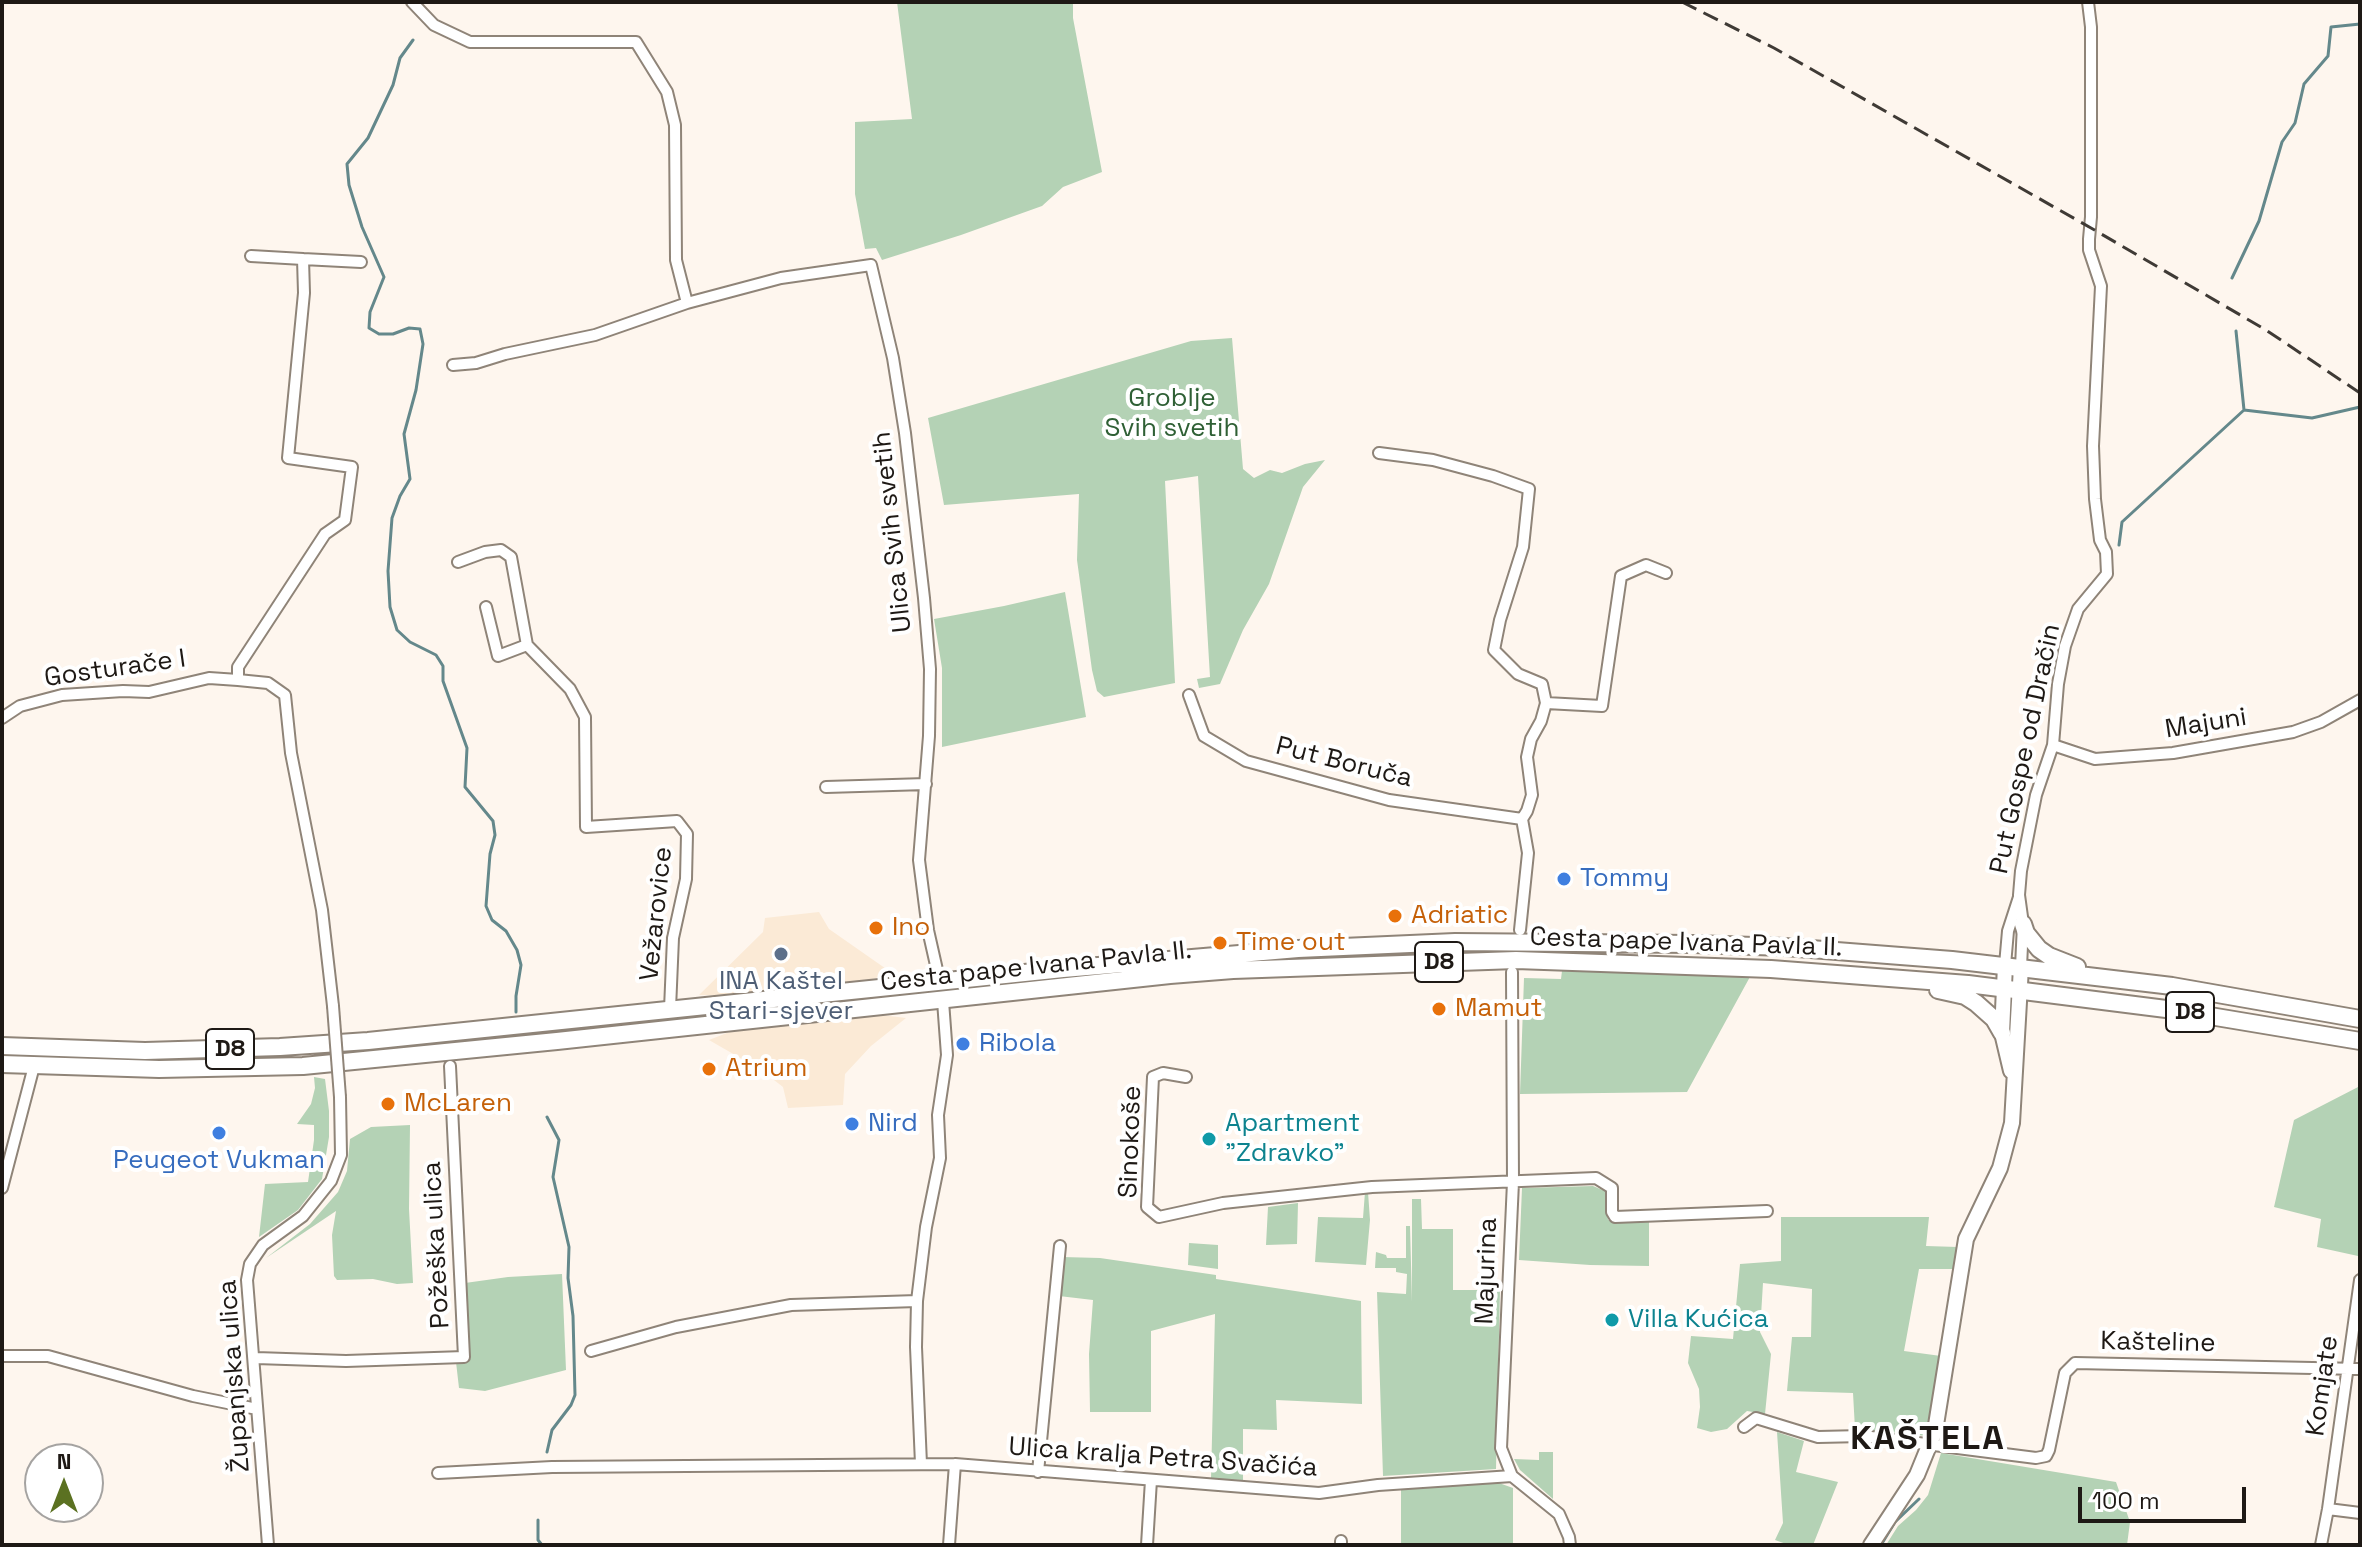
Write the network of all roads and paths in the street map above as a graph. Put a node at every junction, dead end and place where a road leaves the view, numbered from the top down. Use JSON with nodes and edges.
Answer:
{"nodes":[{"id":1,"x":412,"y":2,"type":"edge"},
{"id":2,"x":2088,"y":2,"type":"edge"},
{"id":3,"x":251,"y":256,"type":"dead end"},
{"id":4,"x":303,"y":259,"type":"junction"},
{"id":5,"x":361,"y":262,"type":"dead end"},
{"id":6,"x":687,"y":303,"type":"junction"},
{"id":7,"x":453,"y":365,"type":"dead end"},
{"id":8,"x":1379,"y":453,"type":"dead end"},
{"id":9,"x":458,"y":562,"type":"dead end"},
{"id":10,"x":1666,"y":573,"type":"dead end"},
{"id":11,"x":486,"y":607,"type":"dead end"},
{"id":12,"x":527,"y":645,"type":"junction"},
{"id":13,"x":238,"y":680,"type":"junction"},
{"id":14,"x":1189,"y":695,"type":"dead end"},
{"id":15,"x":2360,"y":700,"type":"edge"},
{"id":16,"x":1546,"y":703,"type":"junction"},
{"id":17,"x":2,"y":718,"type":"edge"},
{"id":18,"x":2053,"y":745,"type":"junction"},
{"id":19,"x":926,"y":784,"type":"junction"},
{"id":20,"x":826,"y":787,"type":"dead end"},
{"id":21,"x":1522,"y":819,"type":"junction"},
{"id":22,"x":2019,"y":895,"type":"junction"},
{"id":23,"x":2023,"y":924,"type":"junction"},
{"id":24,"x":1520,"y":930,"type":"dead end"},
{"id":25,"x":2013,"y":966,"type":"junction"},
{"id":26,"x":1512,"y":972,"type":"dead end"},
{"id":27,"x":2093,"y":975,"type":"junction"},
{"id":28,"x":1906,"y":979,"type":"junction"},
{"id":29,"x":940,"y":983,"type":"junction"},
{"id":30,"x":2011,"y":989,"type":"junction"},
{"id":31,"x":943,"y":1001,"type":"junction"},
{"id":32,"x":333,"y":1006,"type":"joint"},
{"id":33,"x":670,"y":1009,"type":"junction"},
{"id":34,"x":2360,"y":1019,"type":"edge"},
{"id":35,"x":2002,"y":1033,"type":"junction"},
{"id":36,"x":2360,"y":1041,"type":"edge"},
{"id":37,"x":2,"y":1046,"type":"edge"},
{"id":38,"x":2,"y":1064,"type":"edge"},
{"id":39,"x":34,"y":1066,"type":"junction"},
{"id":40,"x":450,"y":1066,"type":"dead end"},
{"id":41,"x":1186,"y":1077,"type":"dead end"},
{"id":42,"x":2013,"y":1079,"type":"junction"},
{"id":43,"x":1513,"y":1182,"type":"junction"},
{"id":44,"x":2,"y":1188,"type":"edge"},
{"id":45,"x":1767,"y":1211,"type":"dead end"},
{"id":46,"x":1060,"y":1246,"type":"dead end"},
{"id":47,"x":2360,"y":1280,"type":"edge"},
{"id":48,"x":917,"y":1301,"type":"junction"},
{"id":49,"x":591,"y":1351,"type":"dead end"},
{"id":50,"x":2,"y":1356,"type":"edge"},
{"id":51,"x":256,"y":1358,"type":"junction"},
{"id":52,"x":2354,"y":1369,"type":"edge"},
{"id":53,"x":257,"y":1409,"type":"junction"},
{"id":54,"x":1744,"y":1427,"type":"dead end"},
{"id":55,"x":1931,"y":1444,"type":"junction"},
{"id":56,"x":921,"y":1464,"type":"junction"},
{"id":57,"x":955,"y":1464,"type":"junction"},
{"id":58,"x":1038,"y":1472,"type":"junction"},
{"id":59,"x":438,"y":1473,"type":"dead end"},
{"id":60,"x":1512,"y":1476,"type":"junction"},
{"id":61,"x":1151,"y":1480,"type":"junction"},
{"id":62,"x":2328,"y":1509,"type":"junction"},
{"id":63,"x":2360,"y":1513,"type":"edge"},
{"id":64,"x":268,"y":1545,"type":"edge"},
{"id":65,"x":949,"y":1545,"type":"edge"},
{"id":66,"x":1147,"y":1545,"type":"edge"},
{"id":67,"x":1570,"y":1545,"type":"edge"},
{"id":68,"x":1871,"y":1545,"type":"edge"},
{"id":69,"x":2321,"y":1545,"type":"edge"}],
"edges":[{"from":1,"to":6,"type":"street"},
{"from":2,"to":18,"type":"street","name":"Put Gospe od Dračin"},
{"from":3,"to":4,"type":"street"},
{"from":4,"to":5,"type":"street"},
{"from":4,"to":13,"type":"street"},
{"from":6,"to":7,"type":"street","name":"Ulica Svih svetih"},
{"from":6,"to":19,"type":"street","name":"Ulica Svih svetih"},
{"from":8,"to":16,"type":"street"},
{"from":9,"to":12,"type":"street"},
{"from":10,"to":16,"type":"street"},
{"from":11,"to":12,"type":"street"},
{"from":12,"to":33,"type":"street","name":"Vežarovice"},
{"from":13,"to":17,"type":"street","name":"Gosturače I"},
{"from":13,"to":32,"type":"street","name":"Gosturače I"},
{"from":14,"to":21,"type":"street","name":"Put Boruča"},
{"from":15,"to":18,"type":"street","name":"Majuni"},
{"from":16,"to":21,"type":"street"},
{"from":18,"to":22,"type":"street","name":"Put Gospe od Dračin"},
{"from":19,"to":20,"type":"street"},
{"from":19,"to":29,"type":"street","name":"Ulica Svih svetih"},
{"from":21,"to":24,"type":"street"},
{"from":22,"to":23,"type":"street","name":"Put Gospe od Dračin"},
{"from":22,"to":25,"type":"street","name":"Put Gospe od Dračin"},
{"from":23,"to":25,"type":"street","name":"Put Gospe od Dračin"},
{"from":23,"to":27,"type":"main road"},
{"from":25,"to":27,"type":"main road","name":"Cesta pape Ivana Pavla II.","number":"D8"},
{"from":25,"to":29,"type":"main road","name":"Cesta pape Ivana Pavla II.","number":"D8"},
{"from":25,"to":30,"type":"street"},
{"from":26,"to":43,"type":"street","name":"Majurina"},
{"from":27,"to":34,"type":"main road","name":"Cesta pape Ivana Pavla II.","number":"D8"},
{"from":28,"to":30,"type":"main road","name":"Cesta pape Ivana Pavla II.","number":"D8"},
{"from":28,"to":31,"type":"main road","name":"Cesta pape Ivana Pavla II.","number":"D8"},
{"from":28,"to":35,"type":"main road"},
{"from":29,"to":33,"type":"main road","name":"Cesta pape Ivana Pavla II.","number":"D8"},
{"from":30,"to":35,"type":"street"},
{"from":30,"to":36,"type":"main road","name":"Cesta pape Ivana Pavla II.","number":"D8"},
{"from":30,"to":42,"type":"street"},
{"from":31,"to":39,"type":"main road","name":"Cesta pape Ivana Pavla II.","number":"D8"},
{"from":31,"to":48,"type":"street"},
{"from":32,"to":51,"type":"street","name":"Županjska ulica","bridge":true},
{"from":33,"to":37,"type":"main road","name":"Cesta pape Ivana Pavla II.","number":"D8"},
{"from":35,"to":42,"type":"street"},
{"from":38,"to":39,"type":"main road","name":"Cesta pape Ivana Pavla II.","number":"D8"},
{"from":39,"to":44,"type":"street"},
{"from":40,"to":51,"type":"street","name":"Požeška ulica"},
{"from":41,"to":43,"type":"street","name":"Sinokoše"},
{"from":42,"to":55,"type":"street"},
{"from":43,"to":45,"type":"street"},
{"from":43,"to":60,"type":"street","name":"Majurina"},
{"from":46,"to":58,"type":"street"},
{"from":47,"to":52,"type":"street","name":"Komjate"},
{"from":48,"to":49,"type":"street"},
{"from":48,"to":56,"type":"street"},
{"from":50,"to":53,"type":"street"},
{"from":51,"to":53,"type":"street","name":"Županjska ulica"},
{"from":52,"to":55,"type":"street","name":"Kašteline"},
{"from":52,"to":62,"type":"street","name":"Komjate"},
{"from":53,"to":64,"type":"street","name":"Županjska ulica"},
{"from":54,"to":55,"type":"street"},
{"from":55,"to":68,"type":"street"},
{"from":56,"to":57,"type":"street","name":"Ulica kralja Petra Svačića"},
{"from":56,"to":59,"type":"street"},
{"from":57,"to":58,"type":"street","name":"Ulica kralja Petra Svačića"},
{"from":57,"to":65,"type":"street"},
{"from":58,"to":61,"type":"street","name":"Ulica kralja Petra Svačića"},
{"from":60,"to":61,"type":"street","name":"Ulica kralja Petra Svačića"},
{"from":60,"to":67,"type":"street"},
{"from":61,"to":66,"type":"street"},
{"from":62,"to":63,"type":"street"},
{"from":62,"to":69,"type":"street","name":"Komjate"}]}
